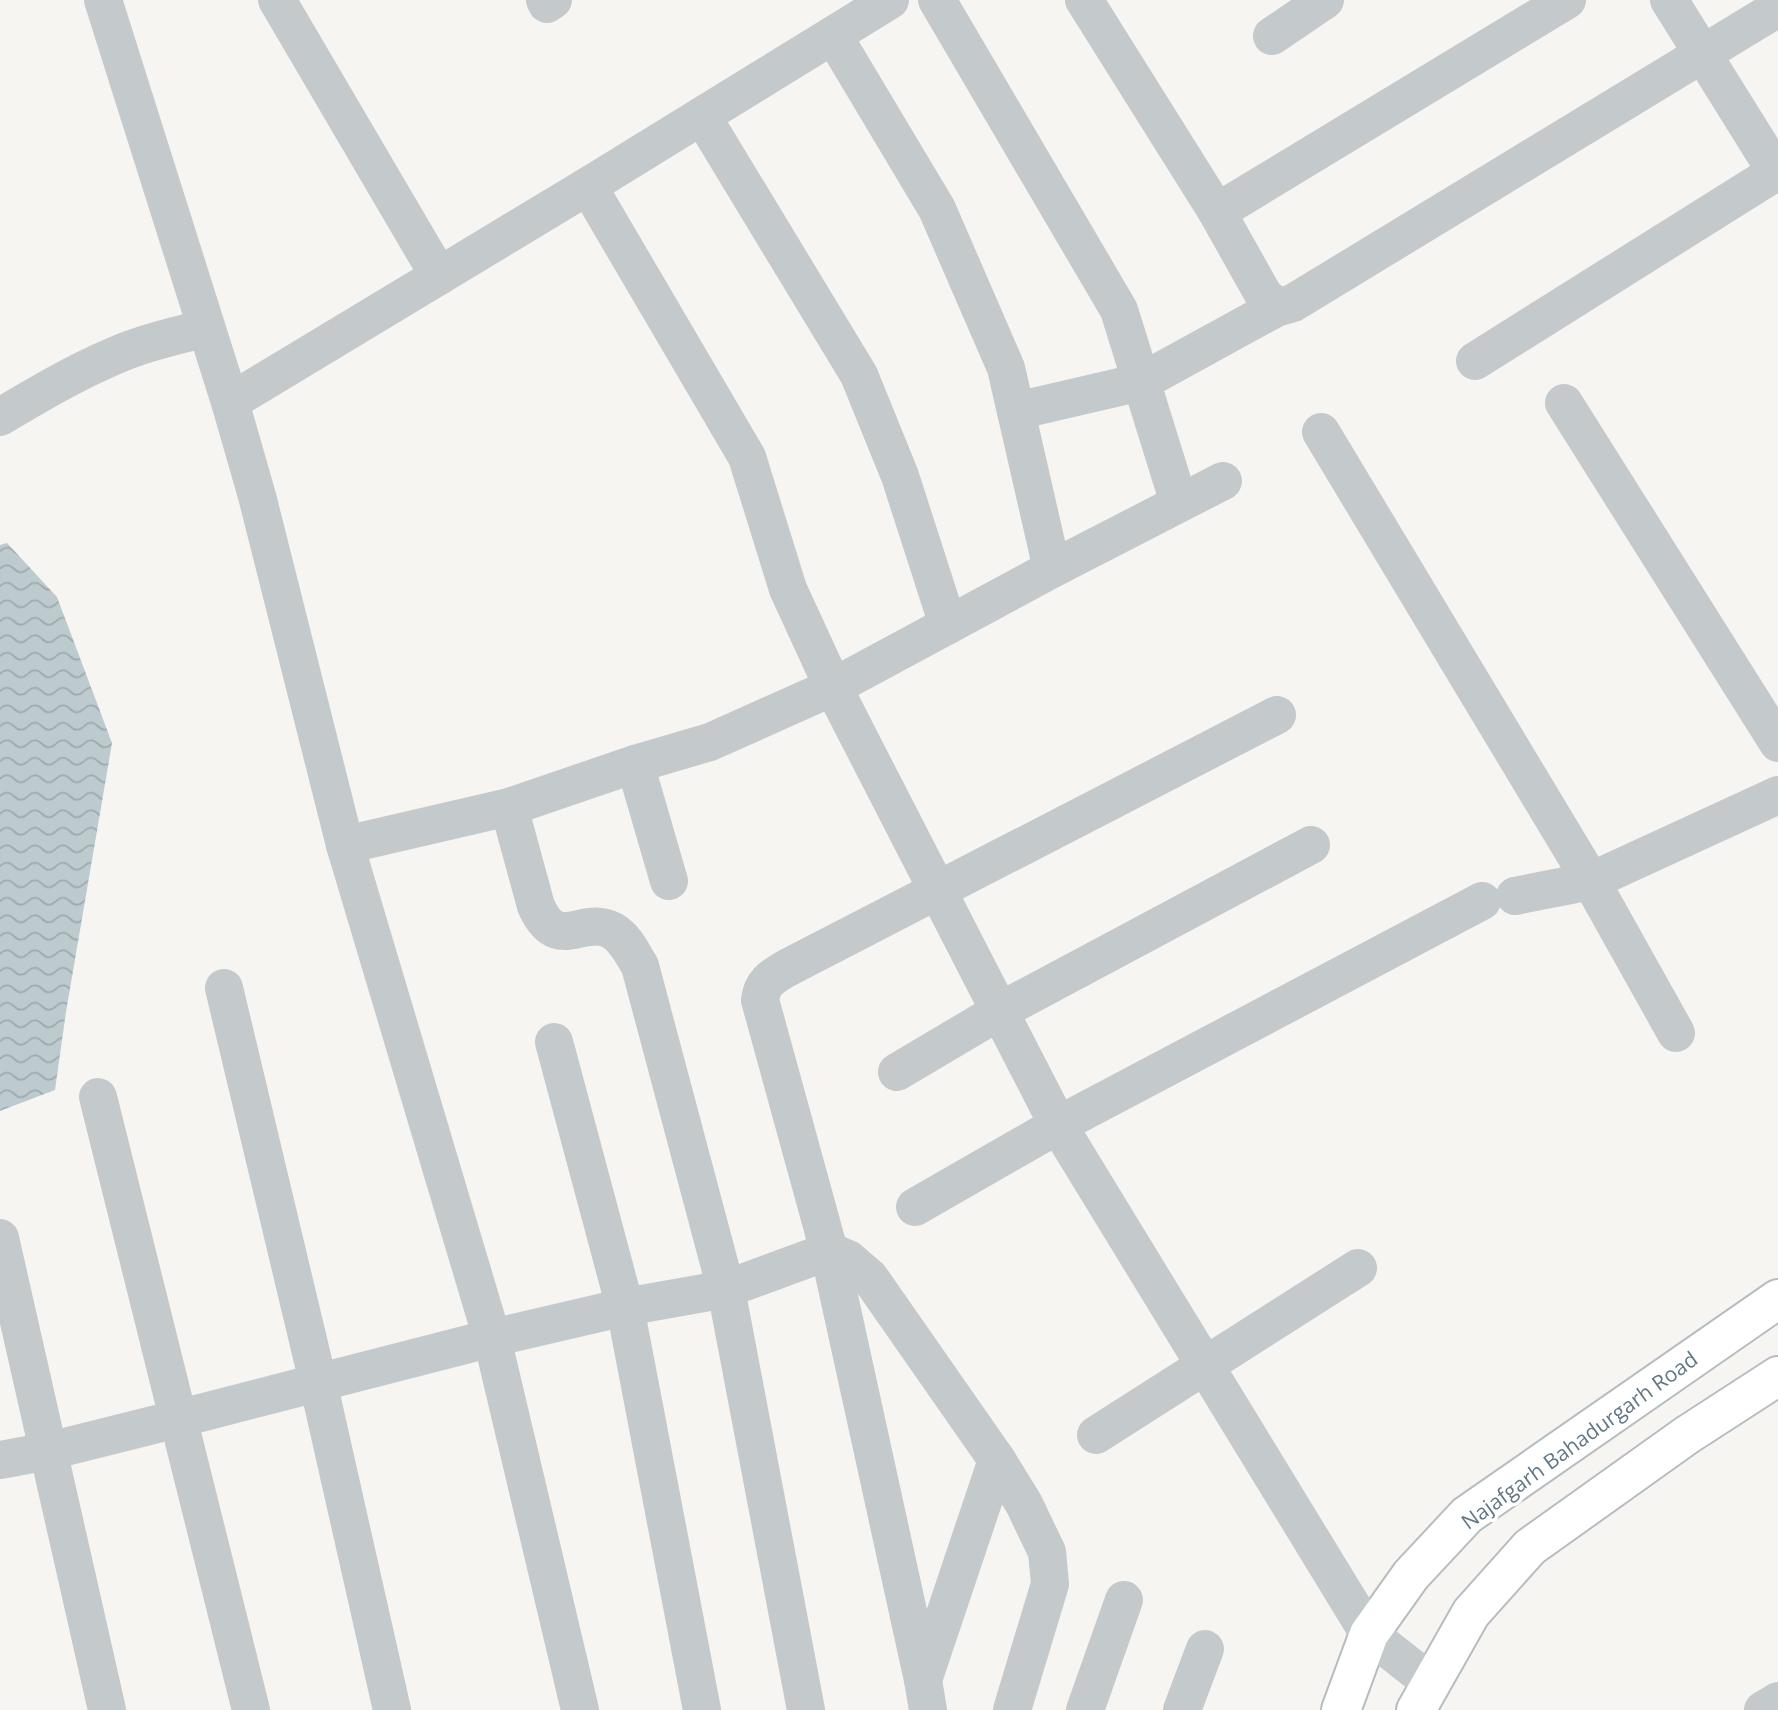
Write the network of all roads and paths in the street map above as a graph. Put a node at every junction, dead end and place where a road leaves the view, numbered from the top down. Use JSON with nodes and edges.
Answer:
{"nodes":[{"id":1,"x":277,"y":0,"type":"edge"},
{"id":2,"x":545,"y":0,"type":"edge"},
{"id":3,"x":552,"y":0,"type":"edge"},
{"id":4,"x":890,"y":0,"type":"edge"},
{"id":5,"x":937,"y":0,"type":"edge"},
{"id":6,"x":1084,"y":0,"type":"edge"},
{"id":7,"x":1325,"y":0,"type":"edge"},
{"id":8,"x":1567,"y":0,"type":"edge"},
{"id":9,"x":1669,"y":0,"type":"edge"},
{"id":10,"x":111,"y":4,"type":"edge"},
{"id":11,"x":1778,"y":8,"type":"edge"},
{"id":12,"x":833,"y":35,"type":"junction"},
{"id":13,"x":1272,"y":36,"type":"dead end"},
{"id":14,"x":1703,"y":53,"type":"junction"},
{"id":15,"x":702,"y":116,"type":"junction"},
{"id":16,"x":1777,"y":174,"type":"edge"},
{"id":17,"x":589,"y":187,"type":"junction"},
{"id":18,"x":1217,"y":212,"type":"junction"},
{"id":19,"x":439,"y":276,"type":"junction"},
{"id":20,"x":1276,"y":308,"type":"junction"},
{"id":21,"x":206,"y":328,"type":"junction"},
{"id":22,"x":1475,"y":361,"type":"dead end"},
{"id":23,"x":1142,"y":382,"type":"junction"},
{"id":24,"x":230,"y":402,"type":"junction"},
{"id":25,"x":1564,"y":403,"type":"dead end"},
{"id":26,"x":1016,"y":411,"type":"junction"},
{"id":27,"x":0,"y":417,"type":"edge"},
{"id":28,"x":1321,"y":432,"type":"dead end"},
{"id":29,"x":1223,"y":481,"type":"dead end"},
{"id":30,"x":1178,"y":503,"type":"junction"},
{"id":31,"x":1052,"y":569,"type":"junction"},
{"id":32,"x":948,"y":625,"type":"junction"},
{"id":33,"x":833,"y":687,"type":"junction"},
{"id":34,"x":1277,"y":715,"type":"dead end"},
{"id":35,"x":1778,"y":743,"type":"edge"},
{"id":36,"x":635,"y":764,"type":"junction"},
{"id":37,"x":1778,"y":795,"type":"edge"},
{"id":38,"x":509,"y":807,"type":"junction"},
{"id":39,"x":345,"y":845,"type":"junction"},
{"id":40,"x":1311,"y":845,"type":"dead end"},
{"id":41,"x":669,"y":881,"type":"dead end"},
{"id":42,"x":1591,"y":881,"type":"junction"},
{"id":43,"x":938,"y":892,"type":"junction"},
{"id":44,"x":224,"y":988,"type":"dead end"},
{"id":45,"x":1000,"y":1011,"type":"junction"},
{"id":46,"x":1676,"y":1033,"type":"dead end"},
{"id":47,"x":554,"y":1042,"type":"dead end"},
{"id":48,"x":897,"y":1072,"type":"dead end"},
{"id":49,"x":98,"y":1097,"type":"dead end"},
{"id":50,"x":1058,"y":1125,"type":"junction"},
{"id":51,"x":915,"y":1207,"type":"dead end"},
{"id":52,"x":0,"y":1238,"type":"edge"},
{"id":53,"x":829,"y":1251,"type":"junction"},
{"id":54,"x":1358,"y":1268,"type":"dead end"},
{"id":55,"x":726,"y":1289,"type":"junction"},
{"id":56,"x":1778,"y":1299,"type":"edge"},
{"id":57,"x":625,"y":1307,"type":"junction"},
{"id":58,"x":492,"y":1338,"type":"junction"},
{"id":59,"x":1205,"y":1365,"type":"junction"},
{"id":60,"x":1778,"y":1376,"type":"edge"},
{"id":61,"x":318,"y":1382,"type":"junction"},
{"id":62,"x":177,"y":1419,"type":"junction"},
{"id":63,"x":1096,"y":1435,"type":"dead end"},
{"id":64,"x":49,"y":1451,"type":"junction"},
{"id":65,"x":0,"y":1460,"type":"edge"},
{"id":66,"x":997,"y":1460,"type":"junction"},
{"id":67,"x":1124,"y":1600,"type":"dead end"},
{"id":68,"x":1369,"y":1634,"type":"junction"},
{"id":69,"x":1205,"y":1649,"type":"dead end"},
{"id":70,"x":925,"y":1695,"type":"edge"},
{"id":71,"x":1423,"y":1696,"type":"edge"},
{"id":72,"x":1778,"y":1701,"type":"edge"},
{"id":73,"x":107,"y":1710,"type":"edge"},
{"id":74,"x":251,"y":1710,"type":"edge"},
{"id":75,"x":393,"y":1710,"type":"edge"},
{"id":76,"x":580,"y":1710,"type":"edge"},
{"id":77,"x":702,"y":1710,"type":"edge"},
{"id":78,"x":806,"y":1710,"type":"edge"},
{"id":79,"x":1012,"y":1710,"type":"edge"},
{"id":80,"x":1085,"y":1710,"type":"edge"},
{"id":81,"x":1182,"y":1710,"type":"edge"},
{"id":82,"x":1341,"y":1710,"type":"edge"},
{"id":83,"x":1763,"y":1710,"type":"edge"}],
"edges":[{"from":1,"to":19,"type":"street"},
{"from":2,"to":3,"type":"street"},
{"from":4,"to":12,"type":"street"},
{"from":5,"to":23,"type":"street"},
{"from":6,"to":18,"type":"street"},
{"from":7,"to":13,"type":"street"},
{"from":8,"to":18,"type":"street"},
{"from":9,"to":14,"type":"street"},
{"from":10,"to":21,"type":"street"},
{"from":11,"to":14,"type":"street"},
{"from":12,"to":15,"type":"street"},
{"from":12,"to":26,"type":"street"},
{"from":14,"to":16,"type":"street"},
{"from":14,"to":20,"type":"street"},
{"from":15,"to":17,"type":"street"},
{"from":15,"to":32,"type":"street"},
{"from":16,"to":22,"type":"street"},
{"from":17,"to":19,"type":"street"},
{"from":17,"to":33,"type":"street"},
{"from":18,"to":20,"type":"street"},
{"from":19,"to":24,"type":"street"},
{"from":20,"to":23,"type":"street"},
{"from":21,"to":24,"type":"street"},
{"from":21,"to":27,"type":"street"},
{"from":23,"to":26,"type":"street"},
{"from":23,"to":30,"type":"street"},
{"from":24,"to":39,"type":"street"},
{"from":25,"to":35,"type":"street"},
{"from":26,"to":31,"type":"street"},
{"from":28,"to":42,"type":"street"},
{"from":29,"to":30,"type":"street"},
{"from":30,"to":31,"type":"street"},
{"from":31,"to":32,"type":"street"},
{"from":32,"to":33,"type":"street"},
{"from":33,"to":36,"type":"street"},
{"from":33,"to":43,"type":"street"},
{"from":34,"to":43,"type":"street"},
{"from":36,"to":38,"type":"street"},
{"from":36,"to":41,"type":"street"},
{"from":37,"to":42,"type":"street"},
{"from":38,"to":39,"type":"street"},
{"from":38,"to":55,"type":"street"},
{"from":39,"to":58,"type":"street"},
{"from":40,"to":45,"type":"street"},
{"from":42,"to":46,"type":"street"},
{"from":42,"to":50,"type":"street"},
{"from":43,"to":45,"type":"street"},
{"from":43,"to":53,"type":"street"},
{"from":44,"to":61,"type":"street"},
{"from":45,"to":48,"type":"street"},
{"from":45,"to":50,"type":"street"},
{"from":47,"to":57,"type":"street"},
{"from":49,"to":62,"type":"street"},
{"from":50,"to":51,"type":"street"},
{"from":50,"to":59,"type":"street"},
{"from":52,"to":64,"type":"street"},
{"from":53,"to":55,"type":"street"},
{"from":53,"to":66,"type":"street"},
{"from":53,"to":70,"type":"street"},
{"from":54,"to":59,"type":"street"},
{"from":55,"to":57,"type":"street"},
{"from":55,"to":78,"type":"street"},
{"from":56,"to":68,"type":"main road","name":"Najafgarh Bahadurgarh Road"},
{"from":57,"to":58,"type":"street"},
{"from":57,"to":77,"type":"street"},
{"from":58,"to":61,"type":"street"},
{"from":58,"to":76,"type":"street"},
{"from":59,"to":63,"type":"street"},
{"from":59,"to":68,"type":"street"},
{"from":60,"to":71,"type":"main road"},
{"from":61,"to":62,"type":"street"},
{"from":61,"to":75,"type":"street"},
{"from":62,"to":64,"type":"street"},
{"from":62,"to":74,"type":"street"},
{"from":64,"to":65,"type":"street"},
{"from":64,"to":73,"type":"street"},
{"from":66,"to":70,"type":"street"},
{"from":66,"to":79,"type":"street"},
{"from":67,"to":80,"type":"street"},
{"from":68,"to":71,"type":"street"},
{"from":68,"to":82,"type":"main road","name":"Najafgarh Bahadurgarh Road"},
{"from":69,"to":81,"type":"street"},
{"from":72,"to":83,"type":"street"}]}
